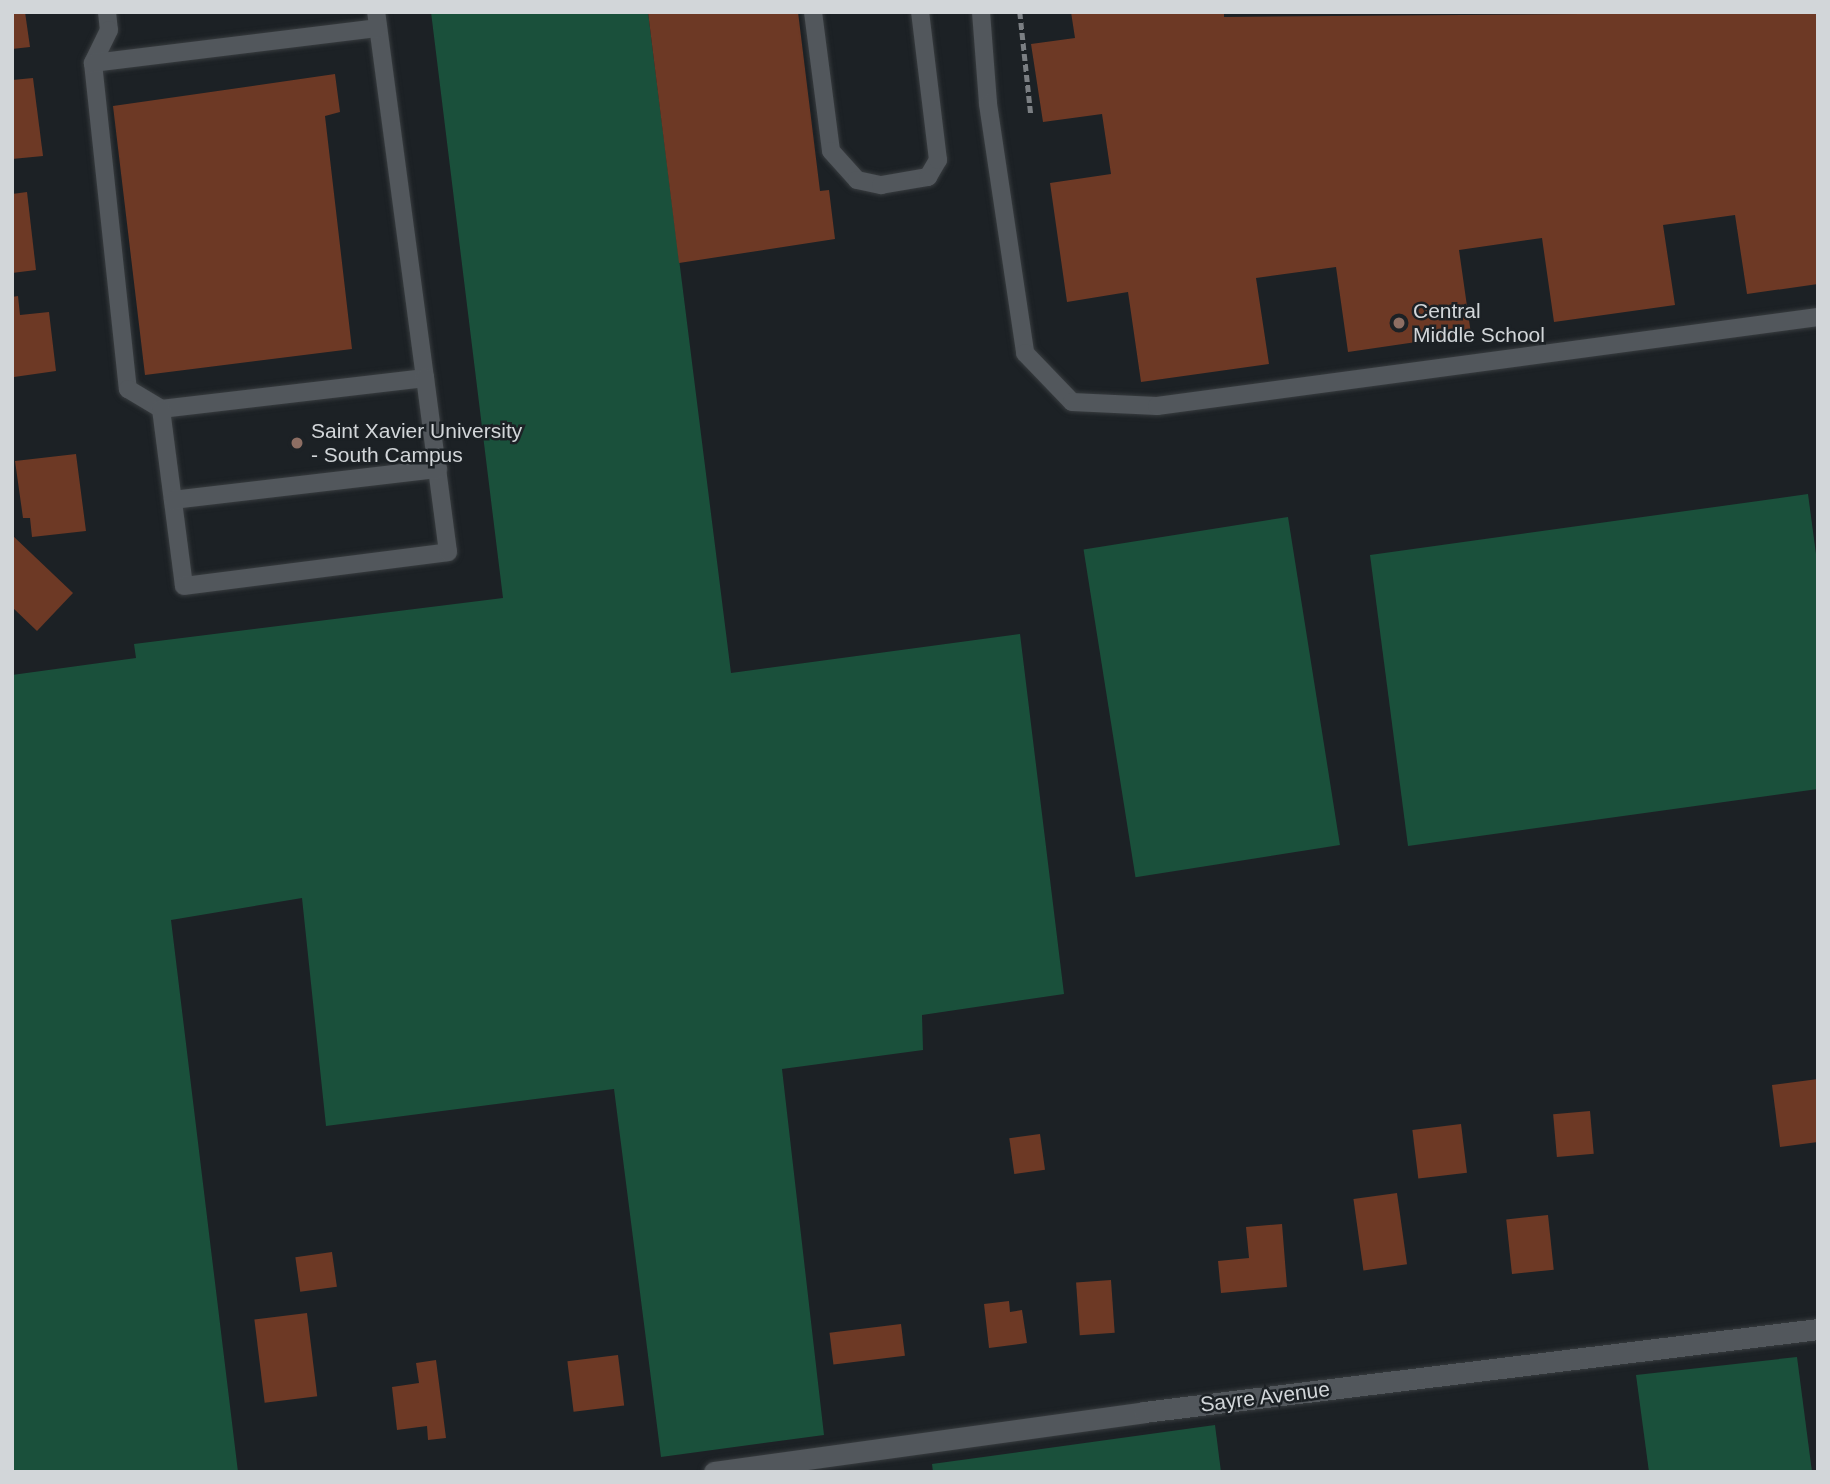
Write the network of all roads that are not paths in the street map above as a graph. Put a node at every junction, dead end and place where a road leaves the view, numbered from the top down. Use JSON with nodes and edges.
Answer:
{"nodes":[{"id":1,"x":107,"y":12,"type":"edge"},
{"id":2,"x":813,"y":12,"type":"edge"},
{"id":3,"x":920,"y":12,"type":"edge"},
{"id":4,"x":981,"y":12,"type":"edge"},
{"id":5,"x":377,"y":20,"type":"edge"},
{"id":6,"x":93,"y":63,"type":"junction"},
{"id":7,"x":1818,"y":317,"type":"edge"},
{"id":8,"x":425,"y":378,"type":"junction"},
{"id":9,"x":161,"y":410,"type":"junction"},
{"id":10,"x":438,"y":469,"type":"junction"},
{"id":11,"x":173,"y":500,"type":"junction"},
{"id":12,"x":1818,"y":1329,"type":"edge"},
{"id":13,"x":714,"y":1472,"type":"edge"}],
"edges":[{"from":1,"to":6,"type":"lane"},
{"from":2,"to":3,"type":"lane"},
{"from":4,"to":7,"type":"lane"},
{"from":5,"to":6,"type":"lane"},
{"from":5,"to":8,"type":"lane"},
{"from":6,"to":9,"type":"lane"},
{"from":8,"to":9,"type":"lane"},
{"from":8,"to":10,"type":"lane"},
{"from":9,"to":11,"type":"lane"},
{"from":10,"to":11,"type":"lane"},
{"from":10,"to":11,"type":"lane"},
{"from":12,"to":13,"type":"street","name":"Sayre Avenue"}]}
